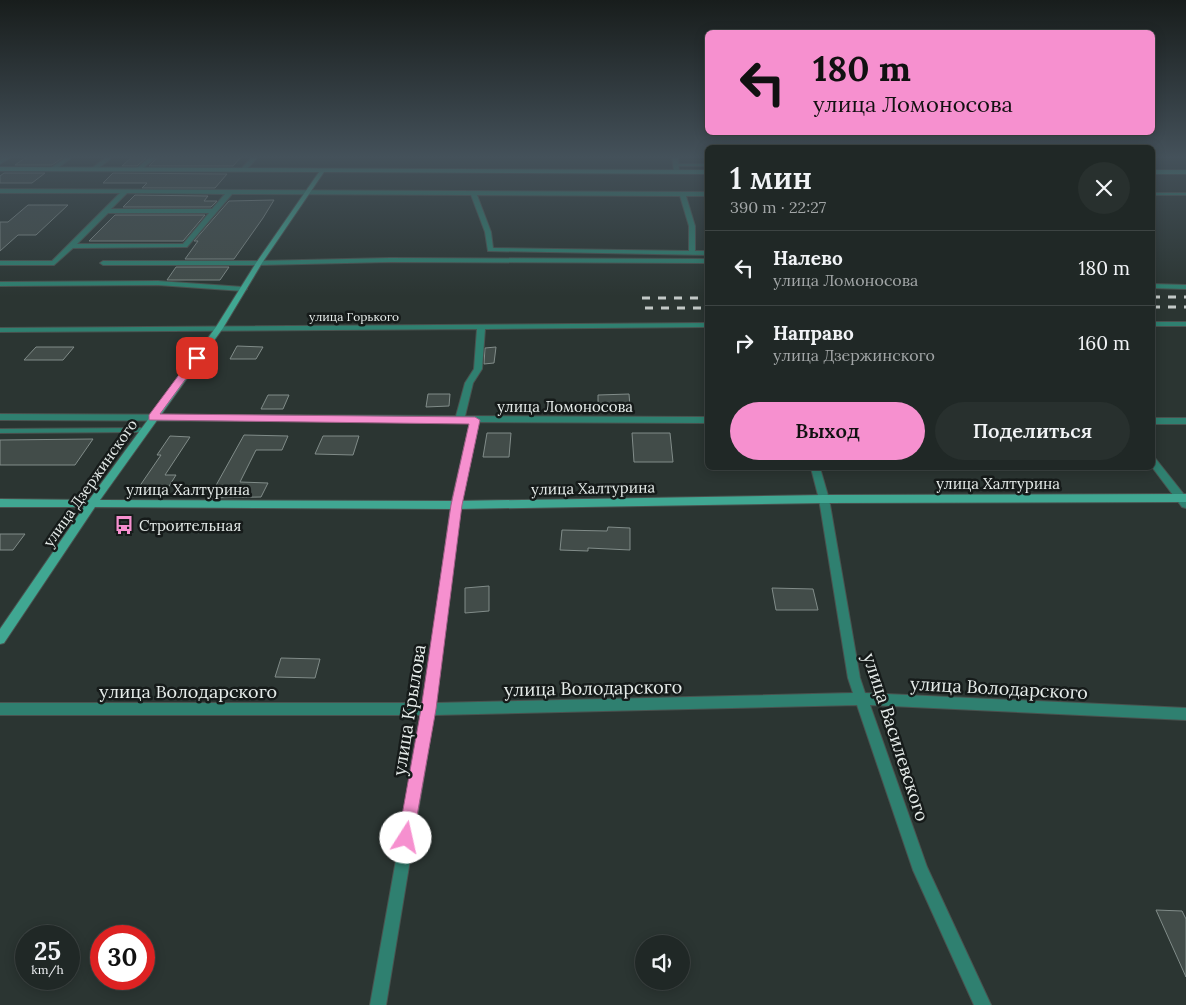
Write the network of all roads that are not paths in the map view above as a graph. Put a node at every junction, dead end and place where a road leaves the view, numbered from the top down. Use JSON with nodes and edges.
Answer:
{"nodes":[{"id":1,"x":114,"y":203,"type":"edge"},
{"id":2,"x":221,"y":203,"type":"edge"},
{"id":3,"x":302,"y":203,"type":"edge"},
{"id":4,"x":477,"y":203,"type":"edge"},
{"id":5,"x":685,"y":203,"type":"edge"},
{"id":6,"x":106,"y":211,"type":"junction"},
{"id":7,"x":214,"y":211,"type":"junction"},
{"id":8,"x":71,"y":246,"type":"junction"},
{"id":9,"x":692,"y":252,"type":"junction"},
{"id":10,"x":705,"y":253,"type":"edge"},
{"id":11,"x":705,"y":261,"type":"edge"},
{"id":12,"x":0,"y":263,"type":"edge"},
{"id":13,"x":103,"y":263,"type":"dead end"},
{"id":14,"x":259,"y":263,"type":"junction"},
{"id":15,"x":0,"y":284,"type":"edge"},
{"id":16,"x":1155,"y":286,"type":"edge"},
{"id":17,"x":1186,"y":287,"type":"edge"},
{"id":18,"x":243,"y":289,"type":"junction"},
{"id":19,"x":1155,"y":324,"type":"edge"},
{"id":20,"x":1186,"y":324,"type":"edge"},
{"id":21,"x":480,"y":326,"type":"junction"},
{"id":22,"x":705,"y":326,"type":"edge"},
{"id":23,"x":219,"y":328,"type":"junction"},
{"id":24,"x":0,"y":330,"type":"edge"},
{"id":25,"x":0,"y":417,"type":"edge"},
{"id":26,"x":152,"y":418,"type":"junction"},
{"id":27,"x":459,"y":420,"type":"junction"},
{"id":28,"x":475,"y":420,"type":"junction"},
{"id":29,"x":705,"y":420,"type":"edge"},
{"id":30,"x":1155,"y":421,"type":"edge"},
{"id":31,"x":1186,"y":421,"type":"edge"},
{"id":32,"x":143,"y":430,"type":"junction"},
{"id":33,"x":0,"y":431,"type":"edge"},
{"id":34,"x":1155,"y":464,"type":"edge"},
{"id":35,"x":817,"y":470,"type":"edge"},
{"id":36,"x":824,"y":499,"type":"junction"},
{"id":37,"x":1185,"y":500,"type":"edge"},
{"id":38,"x":0,"y":503,"type":"edge"},
{"id":39,"x":92,"y":503,"type":"junction"},
{"id":40,"x":456,"y":505,"type":"junction"},
{"id":41,"x":0,"y":639,"type":"edge"},
{"id":42,"x":861,"y":699,"type":"junction"},
{"id":43,"x":0,"y":708,"type":"edge"},
{"id":44,"x":428,"y":709,"type":"junction"},
{"id":45,"x":1186,"y":714,"type":"edge"},
{"id":46,"x":378,"y":1005,"type":"edge"},
{"id":47,"x":983,"y":1005,"type":"edge"}],
"edges":[{"from":1,"to":6,"type":"street"},
{"from":2,"to":7,"type":"street"},
{"from":3,"to":14,"type":"street","name":"улица Дзержинского"},
{"from":4,"to":9,"type":"street"},
{"from":5,"to":9,"type":"street"},
{"from":6,"to":7,"type":"street"},
{"from":6,"to":8,"type":"street"},
{"from":7,"to":8,"type":"street"},
{"from":8,"to":12,"type":"street"},
{"from":9,"to":10,"type":"street"},
{"from":11,"to":14,"type":"street"},
{"from":13,"to":14,"type":"street"},
{"from":14,"to":18,"type":"street","name":"улица Дзержинского"},
{"from":15,"to":18,"type":"street"},
{"from":16,"to":17,"type":"lane"},
{"from":18,"to":23,"type":"street","name":"улица Дзержинского"},
{"from":19,"to":20,"type":"street"},
{"from":21,"to":22,"type":"street","name":"улица Горького"},
{"from":21,"to":23,"type":"street","name":"улица Горького"},
{"from":21,"to":27,"type":"street"},
{"from":23,"to":24,"type":"street","name":"улица Горького"},
{"from":23,"to":26,"type":"street","name":"улица Дзержинского"},
{"from":25,"to":26,"type":"street","name":"улица Ломоносова"},
{"from":26,"to":27,"type":"street","name":"улица Ломоносова"},
{"from":26,"to":32,"type":"street","name":"улица Дзержинского"},
{"from":27,"to":28,"type":"street","name":"улица Ломоносова"},
{"from":28,"to":29,"type":"street","name":"улица Ломоносова"},
{"from":28,"to":40,"type":"street","name":"улица Крылова"},
{"from":30,"to":31,"type":"street"},
{"from":32,"to":33,"type":"lane"},
{"from":32,"to":39,"type":"street","name":"улица Дзержинского"},
{"from":34,"to":37,"type":"street"},
{"from":35,"to":36,"type":"street","name":"улица Василевского"},
{"from":36,"to":37,"type":"street","name":"улица Халтурина"},
{"from":36,"to":40,"type":"street","name":"улица Халтурина"},
{"from":36,"to":42,"type":"street","name":"улица Василевского"},
{"from":38,"to":39,"type":"street","name":"улица Халтурина"},
{"from":39,"to":40,"type":"street","name":"улица Халтурина"},
{"from":39,"to":41,"type":"street","name":"улица Дзержинского"},
{"from":40,"to":44,"type":"street","name":"улица Крылова"},
{"from":42,"to":44,"type":"street","name":"улица Володарского"},
{"from":42,"to":45,"type":"street","name":"улица Володарского"},
{"from":42,"to":47,"type":"street","name":"улица Василевского"},
{"from":43,"to":44,"type":"street","name":"улица Володарского"},
{"from":44,"to":46,"type":"street","name":"улица Крылова"}]}
